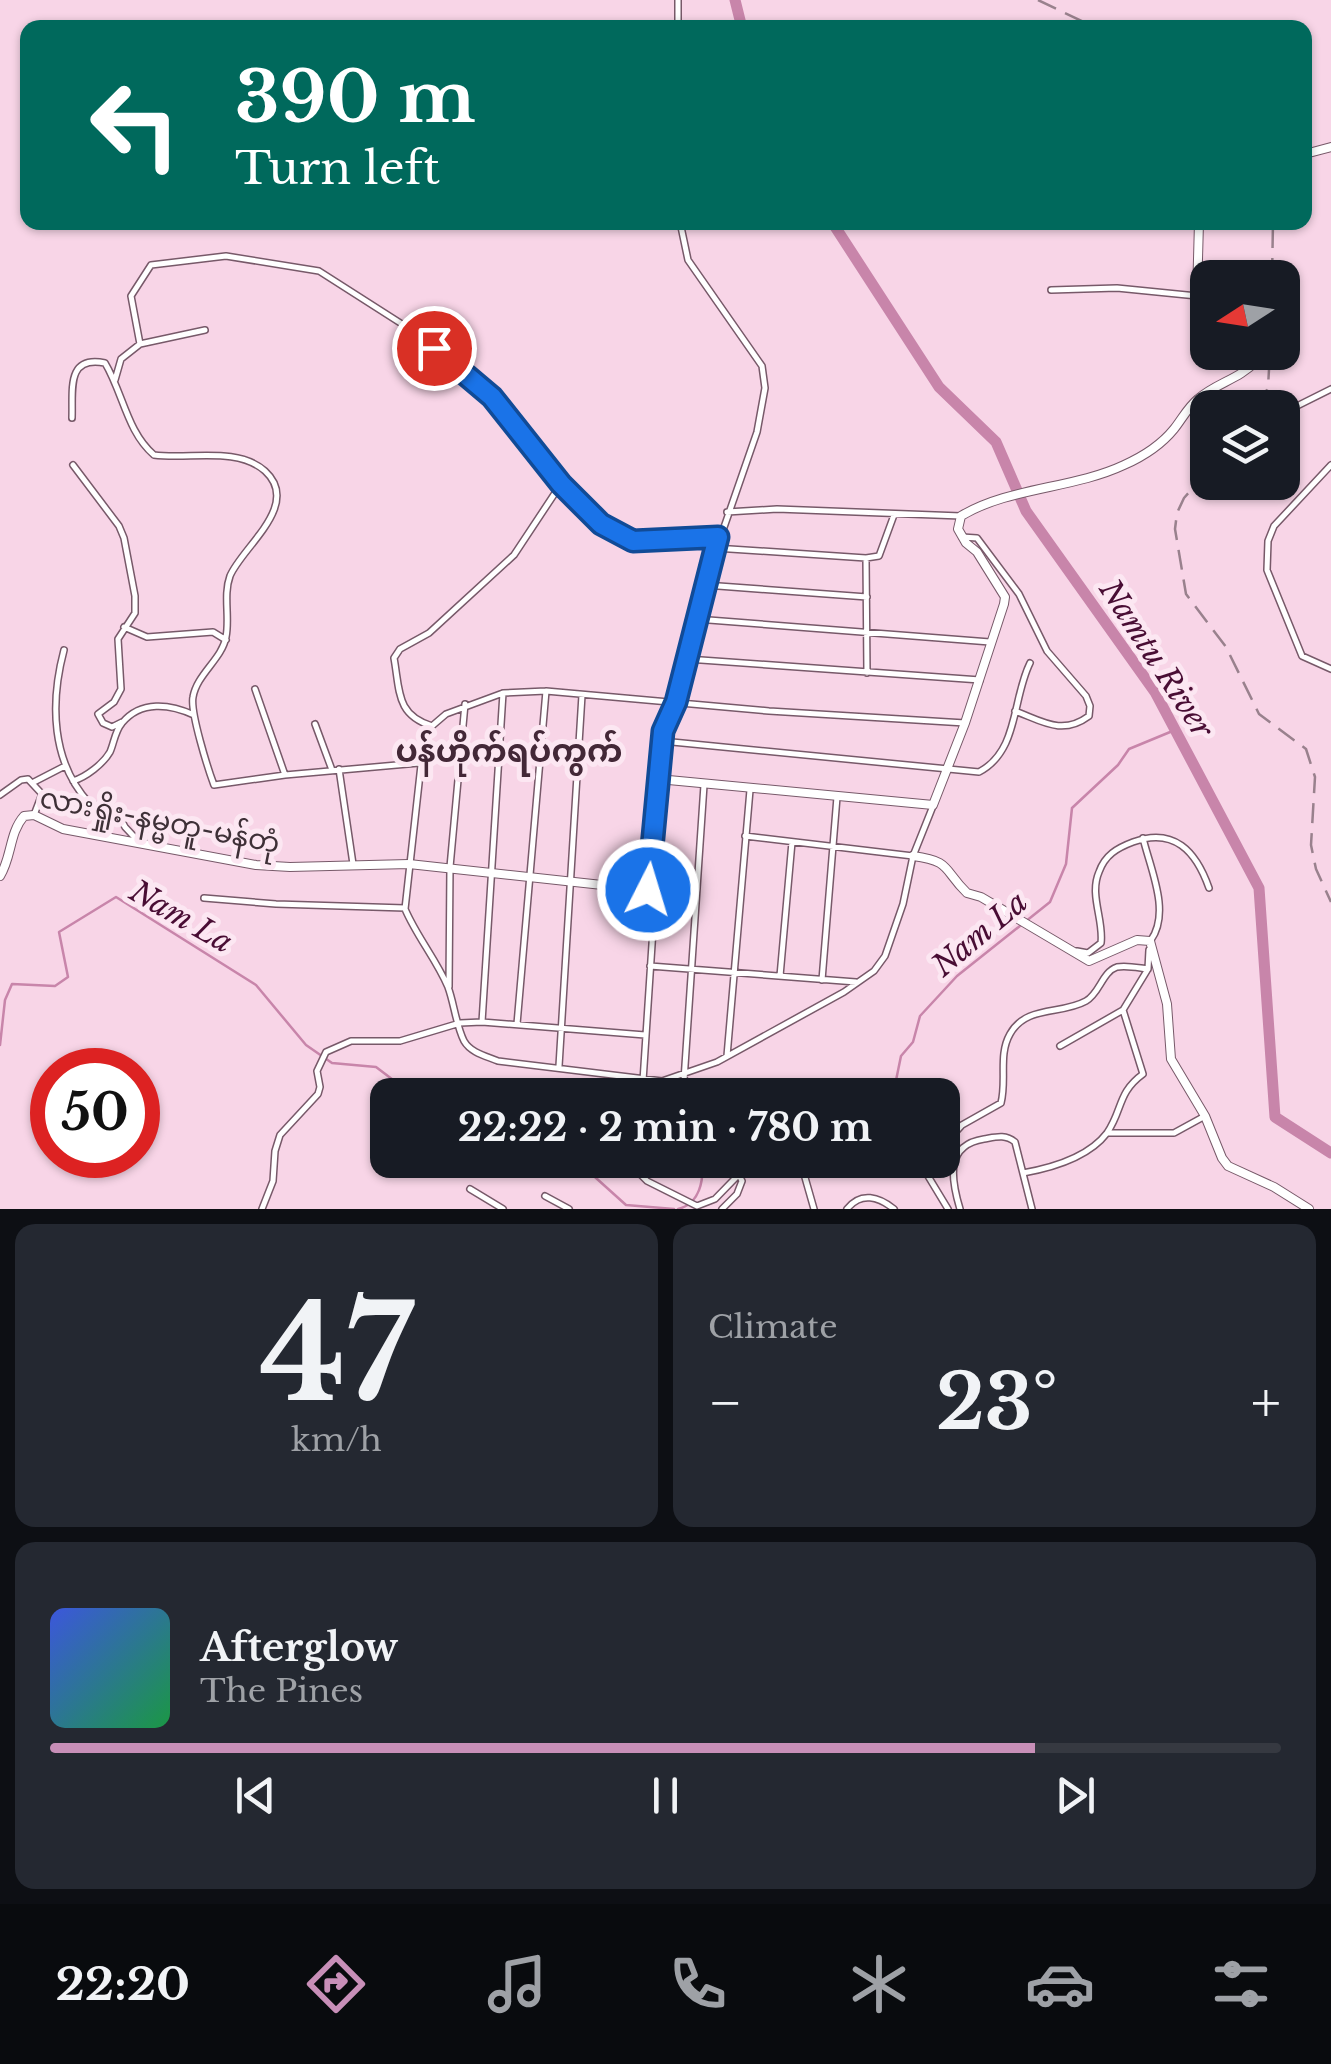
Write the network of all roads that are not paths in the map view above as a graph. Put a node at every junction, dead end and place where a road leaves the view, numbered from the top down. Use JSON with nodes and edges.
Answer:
{"nodes":[{"id":1,"x":682,"y":230,"type":"edge"},
{"id":2,"x":1199,"y":230,"type":"edge"},
{"id":3,"x":1197,"y":260,"type":"edge"},
{"id":4,"x":1051,"y":290,"type":"dead end"},
{"id":5,"x":1190,"y":295,"type":"edge"},
{"id":6,"x":205,"y":330,"type":"dead end"},
{"id":7,"x":140,"y":344,"type":"junction"},
{"id":8,"x":1247,"y":370,"type":"edge"},
{"id":9,"x":115,"y":380,"type":"junction"},
{"id":10,"x":1331,"y":389,"type":"edge"},
{"id":11,"x":1300,"y":404,"type":"edge"},
{"id":12,"x":72,"y":418,"type":"dead end"},
{"id":13,"x":74,"y":465,"type":"dead end"},
{"id":14,"x":1331,"y":465,"type":"edge"},
{"id":15,"x":561,"y":484,"type":"junction"},
{"id":16,"x":727,"y":512,"type":"junction"},
{"id":17,"x":894,"y":516,"type":"junction"},
{"id":18,"x":960,"y":516,"type":"junction"},
{"id":19,"x":718,"y":537,"type":"junction"},
{"id":20,"x":962,"y":537,"type":"junction"},
{"id":21,"x":715,"y":548,"type":"junction"},
{"id":22,"x":866,"y":558,"type":"junction"},
{"id":23,"x":704,"y":585,"type":"junction"},
{"id":24,"x":867,"y":597,"type":"junction"},
{"id":25,"x":696,"y":619,"type":"junction"},
{"id":26,"x":124,"y":627,"type":"junction"},
{"id":27,"x":868,"y":632,"type":"junction"},
{"id":28,"x":226,"y":640,"type":"junction"},
{"id":29,"x":990,"y":642,"type":"junction"},
{"id":30,"x":64,"y":650,"type":"dead end"},
{"id":31,"x":687,"y":659,"type":"junction"},
{"id":32,"x":1030,"y":663,"type":"dead end"},
{"id":33,"x":1331,"y":669,"type":"edge"},
{"id":34,"x":867,"y":673,"type":"junction"},
{"id":35,"x":980,"y":680,"type":"junction"},
{"id":36,"x":254,"y":689,"type":"dead end"},
{"id":37,"x":546,"y":692,"type":"junction"},
{"id":38,"x":503,"y":693,"type":"junction"},
{"id":39,"x":582,"y":694,"type":"junction"},
{"id":40,"x":676,"y":702,"type":"junction"},
{"id":41,"x":466,"y":704,"type":"junction"},
{"id":42,"x":1014,"y":710,"type":"junction"},
{"id":43,"x":194,"y":715,"type":"junction"},
{"id":44,"x":122,"y":722,"type":"junction"},
{"id":45,"x":965,"y":723,"type":"junction"},
{"id":46,"x":315,"y":724,"type":"dead end"},
{"id":47,"x":432,"y":726,"type":"junction"},
{"id":48,"x":662,"y":741,"type":"junction"},
{"id":49,"x":419,"y":763,"type":"junction"},
{"id":50,"x":65,"y":766,"type":"junction"},
{"id":51,"x":948,"y":769,"type":"junction"},
{"id":52,"x":336,"y":770,"type":"junction"},
{"id":53,"x":285,"y":774,"type":"junction"},
{"id":54,"x":73,"y":780,"type":"junction"},
{"id":55,"x":658,"y":780,"type":"junction"},
{"id":56,"x":32,"y":782,"type":"junction"},
{"id":57,"x":704,"y":785,"type":"junction"},
{"id":58,"x":750,"y":790,"type":"junction"},
{"id":59,"x":0,"y":795,"type":"edge"},
{"id":60,"x":837,"y":796,"type":"junction"},
{"id":61,"x":933,"y":805,"type":"junction"},
{"id":62,"x":34,"y":815,"type":"junction"},
{"id":63,"x":745,"y":836,"type":"junction"},
{"id":64,"x":1143,"y":838,"type":"junction"},
{"id":65,"x":792,"y":842,"type":"junction"},
{"id":66,"x":141,"y":844,"type":"junction"},
{"id":67,"x":833,"y":846,"type":"junction"},
{"id":68,"x":913,"y":856,"type":"junction"},
{"id":69,"x":353,"y":864,"type":"junction"},
{"id":70,"x":409,"y":864,"type":"junction"},
{"id":71,"x":450,"y":867,"type":"junction"},
{"id":72,"x":491,"y":872,"type":"junction"},
{"id":73,"x":0,"y":876,"type":"edge"},
{"id":74,"x":530,"y":876,"type":"junction"},
{"id":75,"x":570,"y":880,"type":"junction"},
{"id":76,"x":1209,"y":888,"type":"dead end"},
{"id":77,"x":648,"y":890,"type":"junction"},
{"id":78,"x":204,"y":898,"type":"dead end"},
{"id":79,"x":405,"y":908,"type":"junction"},
{"id":80,"x":1150,"y":941,"type":"junction"},
{"id":81,"x":1068,"y":950,"type":"junction"},
{"id":82,"x":650,"y":966,"type":"junction"},
{"id":83,"x":690,"y":969,"type":"junction"},
{"id":84,"x":1148,"y":969,"type":"junction"},
{"id":85,"x":734,"y":973,"type":"junction"},
{"id":86,"x":780,"y":976,"type":"junction"},
{"id":87,"x":822,"y":980,"type":"junction"},
{"id":88,"x":858,"y":982,"type":"junction"},
{"id":89,"x":449,"y":990,"type":"junction"},
{"id":90,"x":1123,"y":1010,"type":"junction"},
{"id":91,"x":482,"y":1022,"type":"junction"},
{"id":92,"x":460,"y":1023,"type":"junction"},
{"id":93,"x":517,"y":1024,"type":"junction"},
{"id":94,"x":561,"y":1028,"type":"junction"},
{"id":95,"x":645,"y":1035,"type":"junction"},
{"id":96,"x":1060,"y":1046,"type":"dead end"},
{"id":97,"x":727,"y":1056,"type":"junction"},
{"id":98,"x":559,"y":1066,"type":"junction"},
{"id":99,"x":682,"y":1077,"type":"junction"},
{"id":100,"x":626,"y":1078,"type":"edge"},
{"id":101,"x":643,"y":1078,"type":"edge"},
{"id":102,"x":678,"y":1078,"type":"edge"},
{"id":103,"x":1205,"y":1116,"type":"junction"},
{"id":104,"x":960,"y":1127,"type":"edge"},
{"id":105,"x":1106,"y":1133,"type":"junction"},
{"id":106,"x":1022,"y":1172,"type":"junction"},
{"id":107,"x":643,"y":1178,"type":"edge"},
{"id":108,"x":734,"y":1178,"type":"edge"},
{"id":109,"x":740,"y":1178,"type":"edge"},
{"id":110,"x":805,"y":1178,"type":"edge"},
{"id":111,"x":929,"y":1178,"type":"edge"},
{"id":112,"x":470,"y":1189,"type":"dead end"},
{"id":113,"x":545,"y":1196,"type":"dead end"},
{"id":114,"x":854,"y":1201,"type":"junction"},
{"id":115,"x":262,"y":1209,"type":"edge"},
{"id":116,"x":504,"y":1209,"type":"edge"},
{"id":117,"x":569,"y":1209,"type":"edge"},
{"id":118,"x":722,"y":1209,"type":"edge"},
{"id":119,"x":814,"y":1209,"type":"edge"},
{"id":120,"x":847,"y":1209,"type":"edge"},
{"id":121,"x":866,"y":1209,"type":"edge"},
{"id":122,"x":894,"y":1209,"type":"edge"},
{"id":123,"x":948,"y":1209,"type":"edge"},
{"id":124,"x":960,"y":1209,"type":"edge"},
{"id":125,"x":1032,"y":1209,"type":"edge"},
{"id":126,"x":1309,"y":1209,"type":"edge"}],
"edges":[{"from":1,"to":16,"type":"street"},
{"from":2,"to":3,"type":"main road"},
{"from":4,"to":5,"type":"street"},
{"from":6,"to":7,"type":"street"},
{"from":7,"to":9,"type":"street"},
{"from":7,"to":15,"type":"street"},
{"from":8,"to":18,"type":"main road"},
{"from":9,"to":12,"type":"street"},
{"from":9,"to":28,"type":"street"},
{"from":10,"to":11,"type":"street"},
{"from":13,"to":26,"type":"street"},
{"from":14,"to":33,"type":"street"},
{"from":15,"to":19,"type":"street"},
{"from":15,"to":47,"type":"street"},
{"from":16,"to":17,"type":"street"},
{"from":16,"to":19,"type":"street"},
{"from":17,"to":18,"type":"street"},
{"from":17,"to":22,"type":"street"},
{"from":18,"to":20,"type":"main road"},
{"from":19,"to":21,"type":"street"},
{"from":20,"to":29,"type":"main road"},
{"from":20,"to":42,"type":"street"},
{"from":21,"to":22,"type":"street"},
{"from":21,"to":23,"type":"street"},
{"from":22,"to":24,"type":"street"},
{"from":23,"to":24,"type":"street"},
{"from":23,"to":25,"type":"street"},
{"from":24,"to":27,"type":"street"},
{"from":25,"to":27,"type":"street"},
{"from":25,"to":31,"type":"street"},
{"from":26,"to":28,"type":"street"},
{"from":26,"to":44,"type":"street"},
{"from":27,"to":29,"type":"street"},
{"from":27,"to":34,"type":"street"},
{"from":28,"to":43,"type":"street"},
{"from":29,"to":35,"type":"main road"},
{"from":30,"to":50,"type":"street"},
{"from":31,"to":34,"type":"street"},
{"from":31,"to":40,"type":"street"},
{"from":32,"to":42,"type":"street"},
{"from":34,"to":35,"type":"street"},
{"from":35,"to":45,"type":"main road"},
{"from":36,"to":53,"type":"street"},
{"from":37,"to":38,"type":"street"},
{"from":37,"to":39,"type":"street"},
{"from":37,"to":74,"type":"street"},
{"from":38,"to":41,"type":"street"},
{"from":38,"to":72,"type":"street"},
{"from":39,"to":40,"type":"street"},
{"from":39,"to":75,"type":"street"},
{"from":40,"to":45,"type":"street"},
{"from":40,"to":48,"type":"street"},
{"from":41,"to":47,"type":"street"},
{"from":41,"to":71,"type":"street"},
{"from":42,"to":51,"type":"street"},
{"from":43,"to":44,"type":"street"},
{"from":43,"to":53,"type":"street"},
{"from":44,"to":54,"type":"street"},
{"from":45,"to":51,"type":"main road"},
{"from":46,"to":52,"type":"street"},
{"from":47,"to":49,"type":"street"},
{"from":48,"to":51,"type":"street"},
{"from":48,"to":55,"type":"street"},
{"from":49,"to":52,"type":"street"},
{"from":49,"to":70,"type":"street"},
{"from":50,"to":54,"type":"street"},
{"from":50,"to":56,"type":"street"},
{"from":51,"to":61,"type":"main road"},
{"from":52,"to":53,"type":"street"},
{"from":52,"to":69,"type":"street"},
{"from":54,"to":66,"type":"street"},
{"from":55,"to":57,"type":"main road"},
{"from":55,"to":77,"type":"main road"},
{"from":56,"to":59,"type":"street"},
{"from":56,"to":62,"type":"street"},
{"from":57,"to":58,"type":"main road"},
{"from":57,"to":83,"type":"street"},
{"from":58,"to":60,"type":"main road"},
{"from":58,"to":63,"type":"street"},
{"from":60,"to":61,"type":"main road"},
{"from":60,"to":67,"type":"street"},
{"from":61,"to":68,"type":"street"},
{"from":62,"to":66,"type":"main road","name":"လားရှိုး-နမ္မတူ-မန်တုံ"},
{"from":62,"to":73,"type":"main road","name":"လားရှိုး-နမ္မတူ-မန်တုံ"},
{"from":63,"to":65,"type":"street"},
{"from":63,"to":85,"type":"street"},
{"from":64,"to":76,"type":"street"},
{"from":64,"to":80,"type":"street"},
{"from":64,"to":81,"type":"street"},
{"from":65,"to":67,"type":"street"},
{"from":65,"to":86,"type":"street"},
{"from":66,"to":69,"type":"main road","name":"လားရှိုး-နမ္မတူ-မန်တုံ"},
{"from":67,"to":68,"type":"street"},
{"from":67,"to":87,"type":"street"},
{"from":68,"to":81,"type":"main road"},
{"from":68,"to":88,"type":"street"},
{"from":69,"to":70,"type":"main road","name":"လားရှိုး-နမ္မတူ-မန်တုံ"},
{"from":70,"to":71,"type":"main road","name":"လားရှိုး-နမ္မတူ-မန်တုံ"},
{"from":70,"to":79,"type":"street"},
{"from":71,"to":72,"type":"main road","name":"လားရှိုး-နမ္မတူ-မန်တုံ"},
{"from":71,"to":89,"type":"street"},
{"from":72,"to":74,"type":"main road","name":"လားရှိုး-နမ္မတူ-မန်တုံ"},
{"from":72,"to":91,"type":"street"},
{"from":74,"to":75,"type":"main road","name":"လားရှိုး-နမ္မတူ-မန်တုံ"},
{"from":74,"to":93,"type":"street"},
{"from":75,"to":77,"type":"main road","name":"လားရှိုး-နမ္မတူ-မန်တုံ"},
{"from":75,"to":94,"type":"street"},
{"from":77,"to":82,"type":"street"},
{"from":78,"to":79,"type":"street"},
{"from":79,"to":89,"type":"street"},
{"from":80,"to":81,"type":"main road"},
{"from":80,"to":84,"type":"street"},
{"from":80,"to":103,"type":"main road"},
{"from":82,"to":83,"type":"street"},
{"from":82,"to":95,"type":"street"},
{"from":83,"to":85,"type":"street"},
{"from":83,"to":99,"type":"street"},
{"from":84,"to":90,"type":"street"},
{"from":84,"to":104,"type":"street"},
{"from":85,"to":86,"type":"street"},
{"from":85,"to":97,"type":"street"},
{"from":86,"to":87,"type":"street"},
{"from":87,"to":88,"type":"street"},
{"from":88,"to":97,"type":"street"},
{"from":89,"to":92,"type":"street"},
{"from":90,"to":96,"type":"street"},
{"from":90,"to":105,"type":"street"},
{"from":91,"to":92,"type":"street"},
{"from":91,"to":93,"type":"street"},
{"from":92,"to":98,"type":"street"},
{"from":92,"to":115,"type":"street"},
{"from":93,"to":94,"type":"street"},
{"from":94,"to":95,"type":"street"},
{"from":94,"to":98,"type":"street"},
{"from":95,"to":101,"type":"street"},
{"from":97,"to":99,"type":"street"},
{"from":98,"to":100,"type":"street"},
{"from":99,"to":102,"type":"street"},
{"from":103,"to":105,"type":"street"},
{"from":103,"to":126,"type":"main road"},
{"from":105,"to":106,"type":"street"},
{"from":106,"to":124,"type":"street"},
{"from":106,"to":125,"type":"street"},
{"from":107,"to":108,"type":"street"},
{"from":109,"to":118,"type":"street"},
{"from":110,"to":119,"type":"street"},
{"from":111,"to":123,"type":"street"},
{"from":112,"to":116,"type":"street"},
{"from":113,"to":117,"type":"street"},
{"from":114,"to":120,"type":"street"},
{"from":114,"to":121,"type":"street"},
{"from":114,"to":122,"type":"street"}]}
